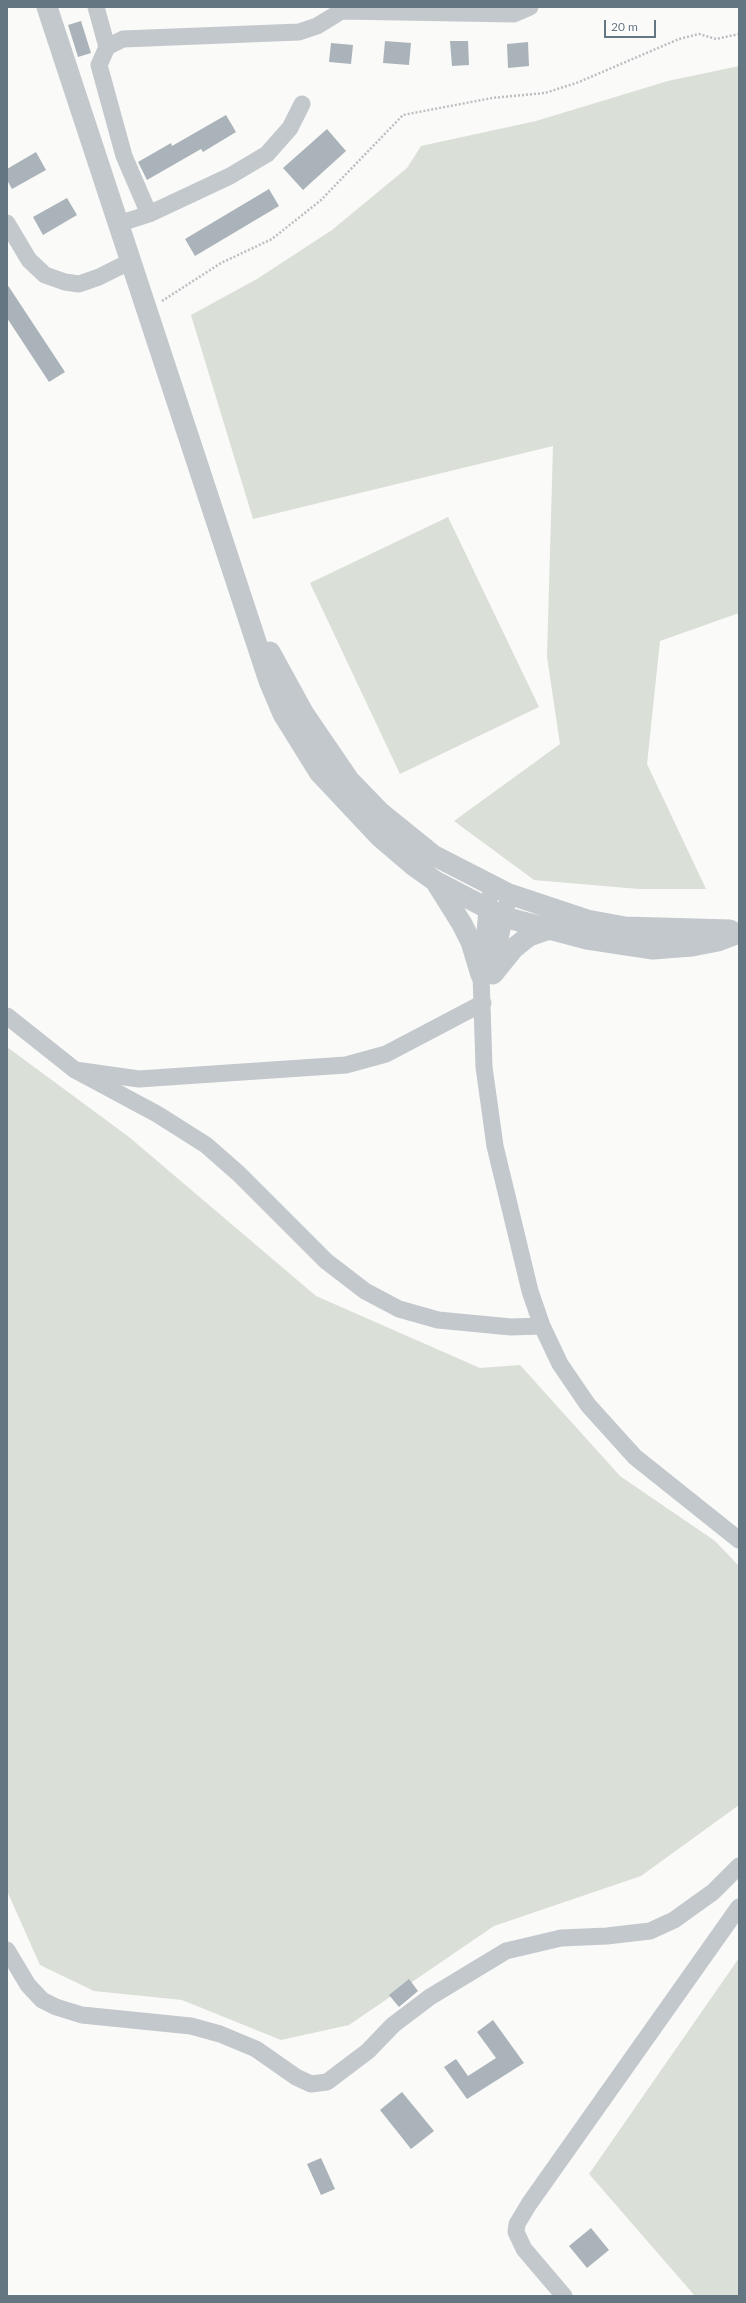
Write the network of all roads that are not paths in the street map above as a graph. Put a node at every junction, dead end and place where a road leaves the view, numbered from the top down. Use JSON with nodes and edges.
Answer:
{"nodes":[{"id":1,"x":47,"y":7,"type":"edge"},
{"id":2,"x":96,"y":7,"type":"edge"},
{"id":3,"x":530,"y":7,"type":"edge"},
{"id":4,"x":345,"y":9,"type":"edge"},
{"id":5,"x":107,"y":47,"type":"junction"},
{"id":6,"x":302,"y":104,"type":"dead end"},
{"id":7,"x":149,"y":214,"type":"junction"},
{"id":8,"x":7,"y":224,"type":"edge"},
{"id":9,"x":118,"y":224,"type":"junction"},
{"id":10,"x":131,"y":261,"type":"junction"},
{"id":11,"x":246,"y":610,"type":"junction"},
{"id":12,"x":435,"y":881,"type":"junction"},
{"id":13,"x":501,"y":891,"type":"junction"},
{"id":14,"x":496,"y":914,"type":"junction"},
{"id":15,"x":549,"y":929,"type":"junction"},
{"id":16,"x":739,"y":931,"type":"edge"},
{"id":17,"x":487,"y":974,"type":"junction"},
{"id":18,"x":483,"y":999,"type":"junction"},
{"id":19,"x":7,"y":1016,"type":"edge"},
{"id":20,"x":75,"y":1070,"type":"junction"},
{"id":21,"x":542,"y":1326,"type":"junction"},
{"id":22,"x":739,"y":1540,"type":"edge"},
{"id":23,"x":739,"y":1866,"type":"edge"},
{"id":24,"x":739,"y":1907,"type":"edge"},
{"id":25,"x":7,"y":1950,"type":"edge"},
{"id":26,"x":564,"y":2296,"type":"edge"}],
"edges":[{"from":1,"to":9,"type":"street"},
{"from":2,"to":5,"type":"street"},
{"from":3,"to":4,"type":"street"},
{"from":4,"to":5,"type":"street"},
{"from":5,"to":7,"type":"street"},
{"from":6,"to":7,"type":"street"},
{"from":7,"to":9,"type":"street"},
{"from":8,"to":10,"type":"street"},
{"from":9,"to":10,"type":"street"},
{"from":10,"to":11,"type":"street"},
{"from":11,"to":12,"type":"street"},
{"from":11,"to":13,"type":"street"},
{"from":12,"to":14,"type":"street"},
{"from":12,"to":17,"type":"street"},
{"from":13,"to":14,"type":"street"},
{"from":13,"to":16,"type":"street"},
{"from":14,"to":15,"type":"street"},
{"from":14,"to":17,"type":"street"},
{"from":15,"to":16,"type":"street"},
{"from":15,"to":17,"type":"street"},
{"from":17,"to":18,"type":"street"},
{"from":18,"to":20,"type":"street"},
{"from":18,"to":21,"type":"street"},
{"from":19,"to":20,"type":"street"},
{"from":20,"to":21,"type":"street"},
{"from":21,"to":22,"type":"street"},
{"from":23,"to":25,"type":"street"},
{"from":24,"to":26,"type":"street"}]}
